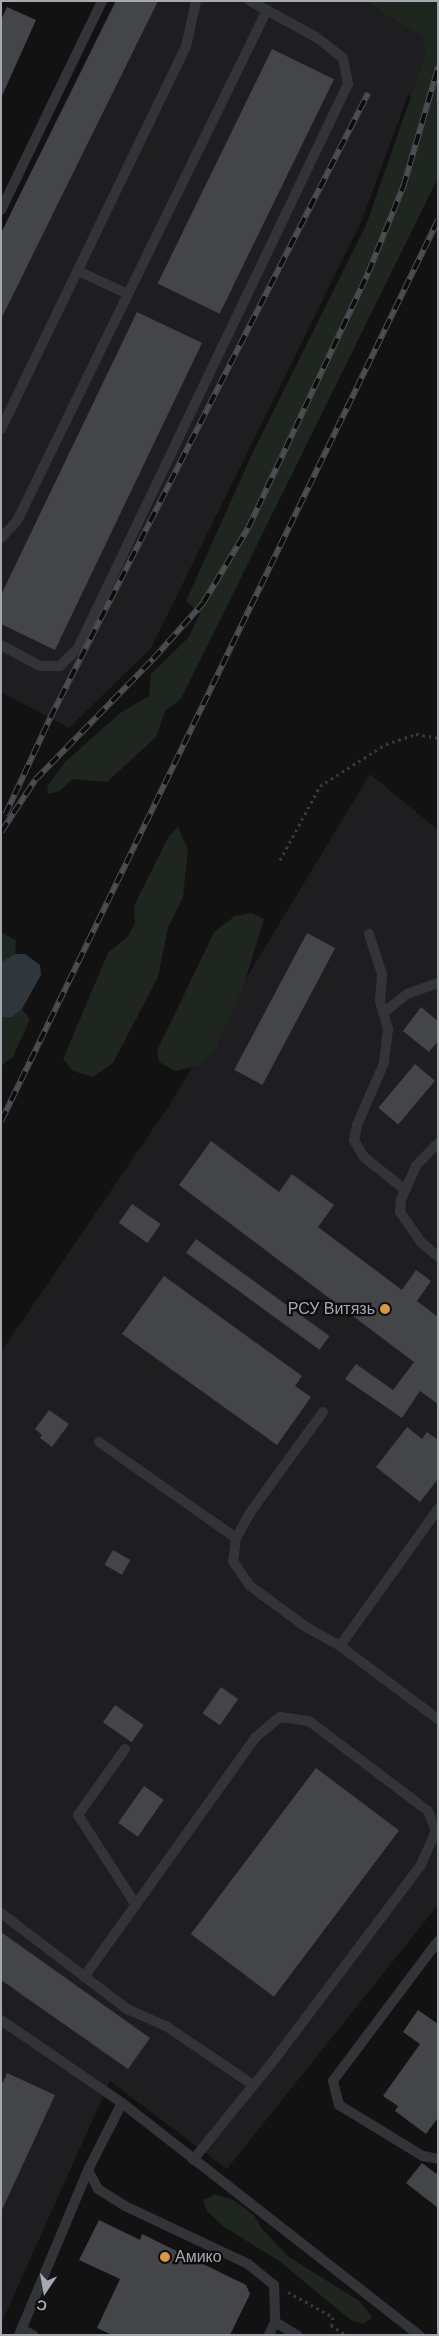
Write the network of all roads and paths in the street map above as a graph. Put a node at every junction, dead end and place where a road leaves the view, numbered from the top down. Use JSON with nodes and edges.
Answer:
{"nodes":[{"id":1,"x":102,"y":1,"type":"edge"},
{"id":2,"x":196,"y":1,"type":"edge"},
{"id":3,"x":250,"y":1,"type":"edge"},
{"id":4,"x":267,"y":10,"type":"junction"},
{"id":5,"x":1,"y":210,"type":"edge"},
{"id":6,"x":78,"y":271,"type":"junction"},
{"id":7,"x":128,"y":294,"type":"junction"},
{"id":8,"x":1,"y":429,"type":"edge"},
{"id":9,"x":1,"y":538,"type":"edge"},
{"id":10,"x":1,"y":645,"type":"edge"},
{"id":11,"x":438,"y":738,"type":"edge"},
{"id":12,"x":280,"y":860,"type":"dead end"},
{"id":13,"x":369,"y":934,"type":"dead end"},
{"id":14,"x":438,"y":983,"type":"edge"},
{"id":15,"x":383,"y":1013,"type":"junction"},
{"id":16,"x":438,"y":1143,"type":"edge"},
{"id":17,"x":405,"y":1190,"type":"junction"},
{"id":18,"x":438,"y":1257,"type":"edge"},
{"id":19,"x":323,"y":1412,"type":"dead end"},
{"id":20,"x":99,"y":1442,"type":"dead end"},
{"id":21,"x":438,"y":1509,"type":"edge"},
{"id":22,"x":236,"y":1538,"type":"junction"},
{"id":23,"x":340,"y":1646,"type":"junction"},
{"id":24,"x":438,"y":1719,"type":"edge"},
{"id":25,"x":125,"y":1748,"type":"dead end"},
{"id":26,"x":136,"y":1905,"type":"junction"},
{"id":27,"x":1,"y":1913,"type":"edge"},
{"id":28,"x":438,"y":1941,"type":"edge"},
{"id":29,"x":84,"y":1977,"type":"junction"},
{"id":30,"x":1,"y":2020,"type":"edge"},
{"id":31,"x":253,"y":2085,"type":"junction"},
{"id":32,"x":122,"y":2103,"type":"junction"},
{"id":33,"x":438,"y":2159,"type":"edge"},
{"id":34,"x":194,"y":2160,"type":"junction"},
{"id":35,"x":88,"y":2170,"type":"junction"},
{"id":36,"x":274,"y":2284,"type":"junction"},
{"id":37,"x":275,"y":2322,"type":"junction"},
{"id":38,"x":20,"y":2332,"type":"edge"},
{"id":39,"x":33,"y":2335,"type":"edge"},
{"id":40,"x":269,"y":2335,"type":"edge"},
{"id":41,"x":297,"y":2335,"type":"edge"},
{"id":42,"x":346,"y":2335,"type":"edge"},
{"id":43,"x":419,"y":2335,"type":"edge"}],
"edges":[{"from":1,"to":5,"type":"lane"},
{"from":2,"to":6,"type":"lane"},
{"from":3,"to":4,"type":"lane"},
{"from":4,"to":7,"type":"lane"},
{"from":4,"to":10,"type":"lane"},
{"from":6,"to":7,"type":"lane"},
{"from":6,"to":8,"type":"lane"},
{"from":7,"to":9,"type":"lane"},
{"from":11,"to":12,"type":"path"},
{"from":13,"to":15,"type":"lane"},
{"from":14,"to":15,"type":"lane"},
{"from":15,"to":17,"type":"lane"},
{"from":16,"to":17,"type":"lane"},
{"from":17,"to":18,"type":"lane"},
{"from":19,"to":22,"type":"lane"},
{"from":20,"to":22,"type":"lane"},
{"from":21,"to":23,"type":"lane"},
{"from":22,"to":23,"type":"lane"},
{"from":23,"to":24,"type":"lane"},
{"from":25,"to":26,"type":"lane"},
{"from":26,"to":29,"type":"lane"},
{"from":26,"to":31,"type":"lane"},
{"from":27,"to":29,"type":"lane"},
{"from":28,"to":33,"type":"lane"},
{"from":29,"to":31,"type":"lane"},
{"from":30,"to":32,"type":"lane"},
{"from":31,"to":34,"type":"lane"},
{"from":32,"to":34,"type":"lane"},
{"from":32,"to":35,"type":"lane"},
{"from":34,"to":43,"type":"lane"},
{"from":35,"to":36,"type":"lane"},
{"from":35,"to":38,"type":"lane"},
{"from":36,"to":37,"type":"lane"},
{"from":36,"to":42,"type":"path"},
{"from":37,"to":40,"type":"lane"},
{"from":37,"to":41,"type":"lane"},
{"from":38,"to":39,"type":"lane"}]}
